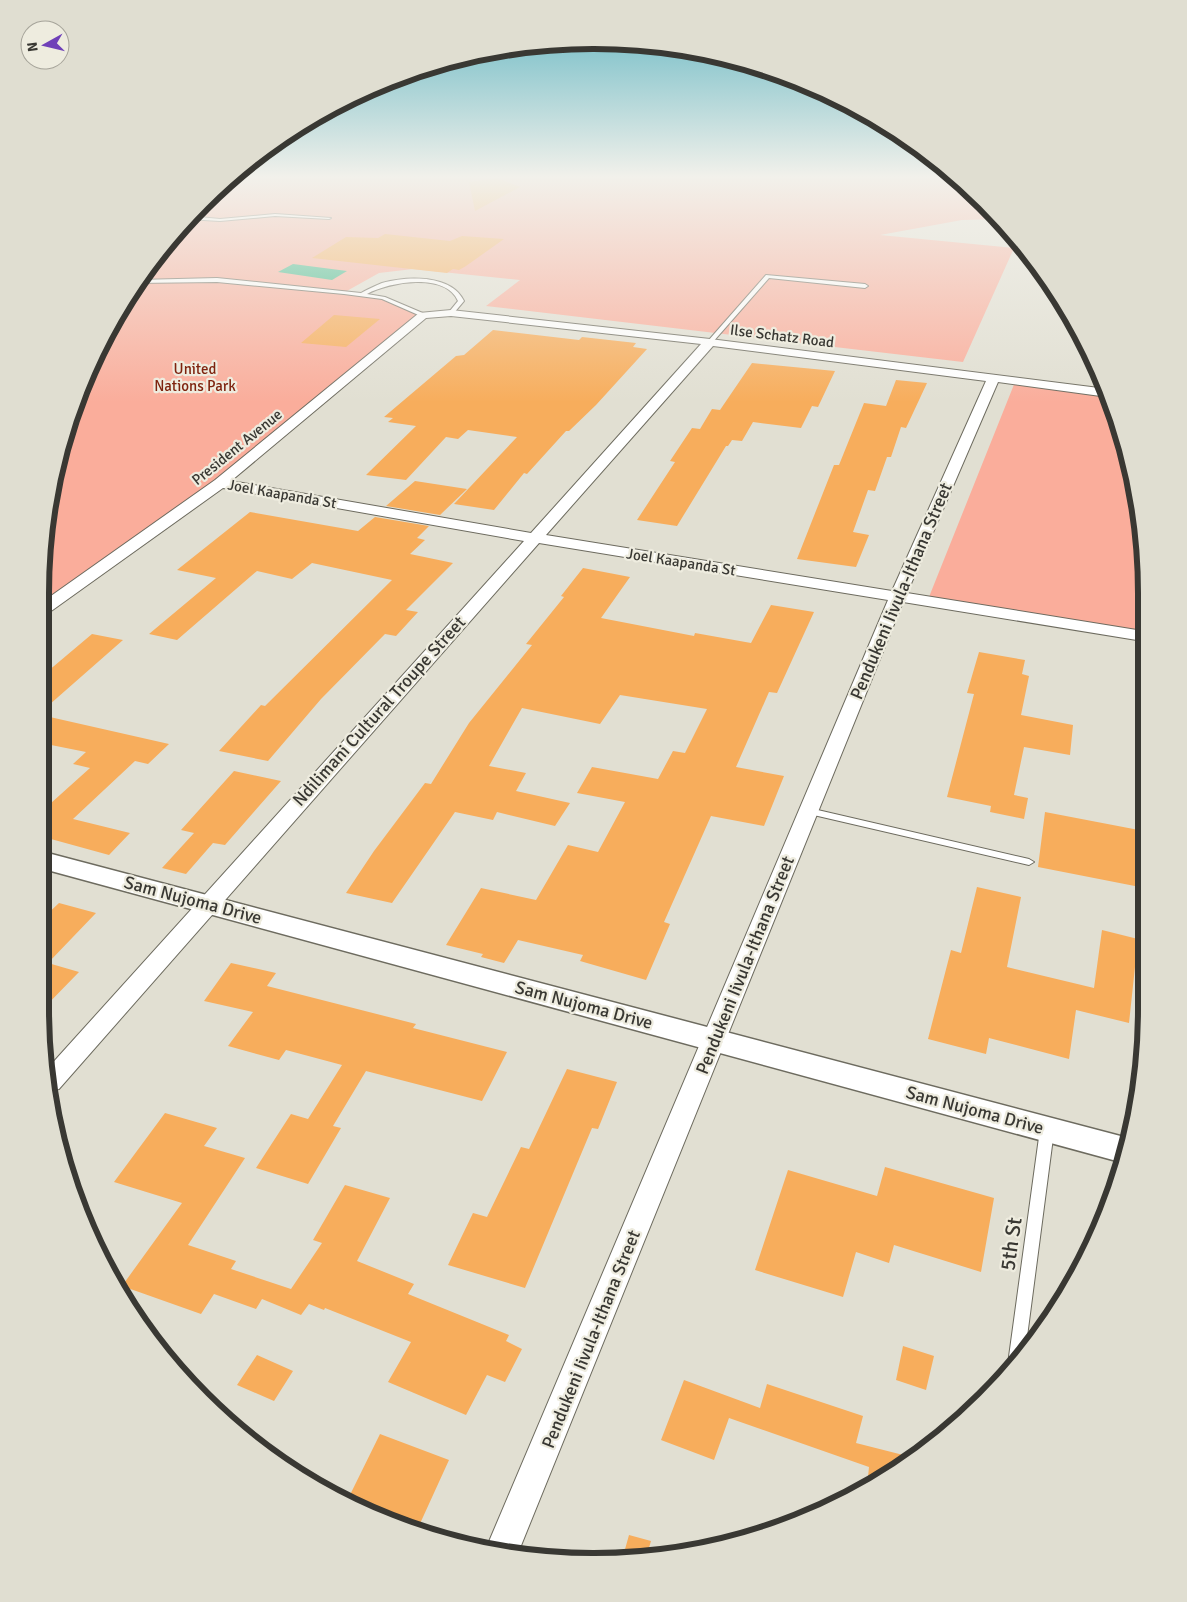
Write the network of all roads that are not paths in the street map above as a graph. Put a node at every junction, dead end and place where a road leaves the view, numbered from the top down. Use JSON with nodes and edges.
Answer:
{"nodes":[{"id":1,"x":147,"y":282,"type":"edge"},
{"id":2,"x":865,"y":286,"type":"dead end"},
{"id":3,"x":361,"y":295,"type":"junction"},
{"id":4,"x":451,"y":313,"type":"junction"},
{"id":5,"x":423,"y":315,"type":"junction"},
{"id":6,"x":710,"y":342,"type":"junction"},
{"id":7,"x":993,"y":379,"type":"junction"},
{"id":8,"x":1100,"y":392,"type":"edge"},
{"id":9,"x":220,"y":483,"type":"junction"},
{"id":10,"x":534,"y":538,"type":"junction"},
{"id":11,"x":897,"y":597,"type":"junction"},
{"id":12,"x":49,"y":605,"type":"edge"},
{"id":13,"x":1138,"y":635,"type":"edge"},
{"id":14,"x":809,"y":811,"type":"junction"},
{"id":15,"x":49,"y":861,"type":"edge"},
{"id":16,"x":1029,"y":862,"type":"dead end"},
{"id":17,"x":207,"y":904,"type":"junction"},
{"id":18,"x":715,"y":1039,"type":"junction"},
{"id":19,"x":53,"y":1079,"type":"edge"},
{"id":20,"x":1048,"y":1130,"type":"junction"},
{"id":21,"x":1120,"y":1149,"type":"edge"},
{"id":22,"x":1018,"y":1350,"type":"edge"},
{"id":23,"x":504,"y":1546,"type":"edge"}],
"edges":[{"from":1,"to":3,"type":"lane"},
{"from":2,"to":6,"type":"lane"},
{"from":3,"to":4,"type":"lane"},
{"from":3,"to":5,"type":"lane"},
{"from":4,"to":5,"type":"street"},
{"from":4,"to":6,"type":"street","name":"Ilse Schatz Road"},
{"from":5,"to":9,"type":"street","name":"President Avenue"},
{"from":6,"to":7,"type":"street","name":"Ilse Schatz Road"},
{"from":6,"to":10,"type":"street","name":"Ndilimani Cultural Troupe Street"},
{"from":7,"to":8,"type":"street","name":"Ilse Schatz Road"},
{"from":7,"to":11,"type":"street","name":"Pendukeni Iivula-Ithana Street"},
{"from":9,"to":10,"type":"street","name":"Joel Kaapanda St"},
{"from":9,"to":12,"type":"street","name":"President Avenue"},
{"from":10,"to":11,"type":"street","name":"Joel Kaapanda St"},
{"from":10,"to":17,"type":"street","name":"Ndilimani Cultural Troupe Street"},
{"from":11,"to":13,"type":"street","name":"Joel Kaapanda St"},
{"from":11,"to":14,"type":"street","name":"Pendukeni Iivula-Ithana Street"},
{"from":14,"to":16,"type":"lane"},
{"from":14,"to":18,"type":"street","name":"Pendukeni Iivula-Ithana Street"},
{"from":15,"to":17,"type":"street","name":"Sam Nujoma Drive"},
{"from":17,"to":18,"type":"street","name":"Sam Nujoma Drive"},
{"from":17,"to":19,"type":"street","name":"Ndilimani Cultural Troupe Street"},
{"from":18,"to":20,"type":"street","name":"Sam Nujoma Drive"},
{"from":18,"to":23,"type":"street","name":"Pendukeni Iivula-Ithana Street"},
{"from":20,"to":21,"type":"street","name":"Sam Nujoma Drive"},
{"from":20,"to":22,"type":"lane","name":"5th St"}]}
